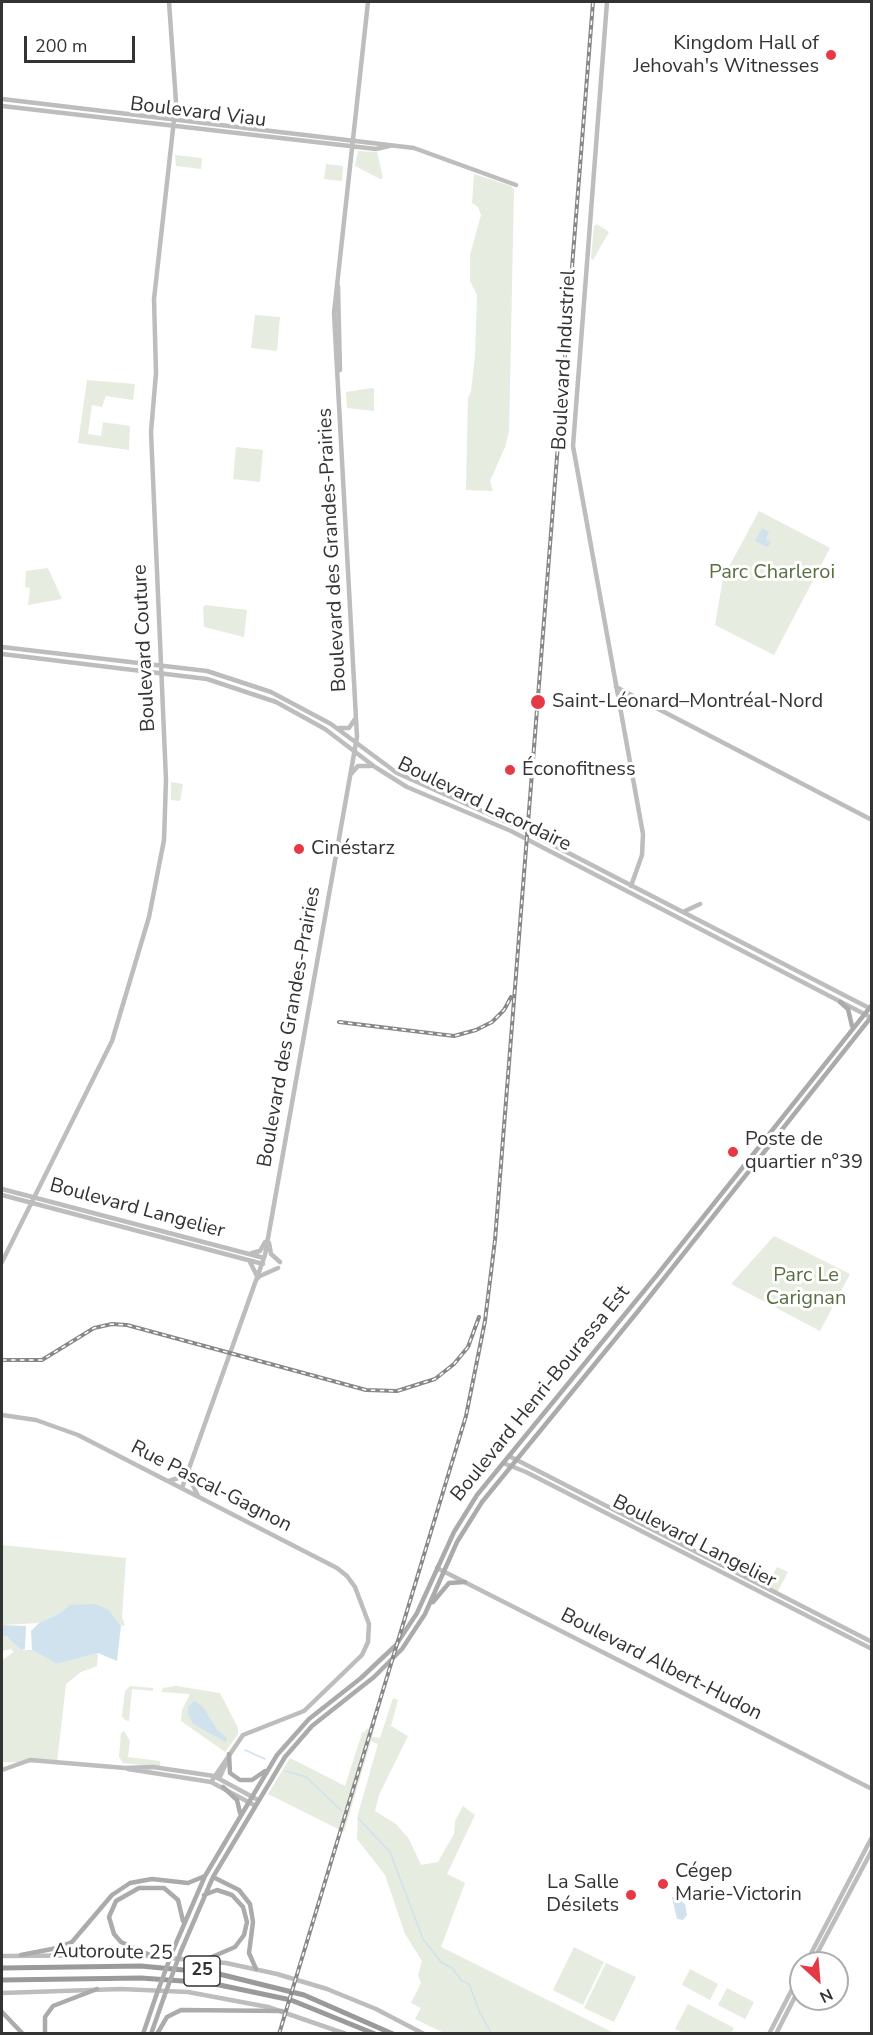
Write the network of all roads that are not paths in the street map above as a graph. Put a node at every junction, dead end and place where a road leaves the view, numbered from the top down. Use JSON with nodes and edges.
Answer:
{"nodes":[{"id":1,"x":169,"y":2,"type":"edge"},
{"id":2,"x":368,"y":2,"type":"edge"},
{"id":3,"x":607,"y":2,"type":"edge"},
{"id":4,"x":2,"y":99,"type":"edge"},
{"id":5,"x":2,"y":106,"type":"edge"},
{"id":6,"x":174,"y":123,"type":"junction"},
{"id":7,"x":352,"y":143,"type":"junction"},
{"id":8,"x":516,"y":185,"type":"dead end"},
{"id":9,"x":2,"y":647,"type":"edge"},
{"id":10,"x":2,"y":654,"type":"edge"},
{"id":11,"x":161,"y":665,"type":"junction"},
{"id":12,"x":162,"y":672,"type":"junction"},
{"id":13,"x":616,"y":687,"type":"junction"},
{"id":14,"x":356,"y":716,"type":"junction"},
{"id":15,"x":331,"y":724,"type":"junction"},
{"id":16,"x":356,"y":743,"type":"junction"},
{"id":17,"x":354,"y":751,"type":"junction"},
{"id":18,"x":375,"y":767,"type":"junction"},
{"id":19,"x":349,"y":779,"type":"junction"},
{"id":20,"x":872,"y":820,"type":"edge"},
{"id":21,"x":631,"y":886,"type":"junction"},
{"id":22,"x":628,"y":892,"type":"junction"},
{"id":23,"x":700,"y":904,"type":"dead end"},
{"id":24,"x":683,"y":912,"type":"junction"},
{"id":25,"x":840,"y":1002,"type":"junction"},
{"id":26,"x":871,"y":1007,"type":"edge"},
{"id":27,"x":864,"y":1014,"type":"junction"},
{"id":28,"x":871,"y":1017,"type":"edge"},
{"id":29,"x":847,"y":1034,"type":"junction"},
{"id":30,"x":2,"y":1189,"type":"edge"},
{"id":31,"x":2,"y":1195,"type":"edge"},
{"id":32,"x":33,"y":1200,"type":"junction"},
{"id":33,"x":268,"y":1234,"type":"junction"},
{"id":34,"x":242,"y":1252,"type":"junction"},
{"id":35,"x":248,"y":1260,"type":"junction"},
{"id":36,"x":263,"y":1261,"type":"junction"},
{"id":37,"x":2,"y":1262,"type":"edge"},
{"id":38,"x":258,"y":1278,"type":"junction"},
{"id":39,"x":2,"y":1415,"type":"edge"},
{"id":40,"x":508,"y":1456,"type":"junction"},
{"id":41,"x":516,"y":1460,"type":"junction"},
{"id":42,"x":503,"y":1463,"type":"junction"},
{"id":43,"x":191,"y":1465,"type":"junction"},
{"id":44,"x":512,"y":1465,"type":"junction"},
{"id":45,"x":168,"y":1481,"type":"junction"},
{"id":46,"x":182,"y":1488,"type":"junction"},
{"id":47,"x":198,"y":1496,"type":"junction"},
{"id":48,"x":437,"y":1568,"type":"junction"},
{"id":49,"x":445,"y":1571,"type":"junction"},
{"id":50,"x":465,"y":1582,"type":"junction"},
{"id":51,"x":431,"y":1603,"type":"junction"},
{"id":52,"x":872,"y":1642,"type":"edge"},
{"id":53,"x":872,"y":1649,"type":"edge"},
{"id":54,"x":229,"y":1754,"type":"junction"},
{"id":55,"x":125,"y":1768,"type":"junction"},
{"id":56,"x":267,"y":1769,"type":"junction"},
{"id":57,"x":2,"y":1770,"type":"edge"},
{"id":58,"x":217,"y":1777,"type":"junction"},
{"id":59,"x":214,"y":1783,"type":"junction"},
{"id":60,"x":223,"y":1787,"type":"junction"},
{"id":61,"x":872,"y":1789,"type":"edge"},
{"id":62,"x":249,"y":1798,"type":"junction"},
{"id":63,"x":256,"y":1802,"type":"junction"},
{"id":64,"x":240,"y":1813,"type":"junction"},
{"id":65,"x":872,"y":1837,"type":"edge"},
{"id":66,"x":872,"y":1850,"type":"edge"},
{"id":67,"x":205,"y":1876,"type":"junction"},
{"id":68,"x":213,"y":1876,"type":"junction"},
{"id":69,"x":204,"y":1895,"type":"junction"},
{"id":70,"x":183,"y":1923,"type":"junction"},
{"id":71,"x":812,"y":1951,"type":"edge"},
{"id":72,"x":819,"y":1951,"type":"edge"},
{"id":73,"x":21,"y":1955,"type":"junction"},
{"id":74,"x":150,"y":1955,"type":"junction"},
{"id":75,"x":2,"y":1956,"type":"edge"},
{"id":76,"x":205,"y":1960,"type":"junction"},
{"id":77,"x":2,"y":1968,"type":"edge"},
{"id":78,"x":255,"y":1969,"type":"junction"},
{"id":79,"x":2,"y":1980,"type":"edge"},
{"id":80,"x":97,"y":1989,"type":"junction"},
{"id":81,"x":2,"y":1993,"type":"edge"},
{"id":82,"x":789,"y":1995,"type":"edge"},
{"id":83,"x":789,"y":2009,"type":"edge"},
{"id":84,"x":282,"y":2011,"type":"junction"},
{"id":85,"x":2,"y":2012,"type":"edge"},
{"id":86,"x":23,"y":2034,"type":"edge"},
{"id":87,"x":45,"y":2034,"type":"edge"},
{"id":88,"x":143,"y":2034,"type":"edge"},
{"id":89,"x":151,"y":2034,"type":"edge"},
{"id":90,"x":157,"y":2034,"type":"edge"},
{"id":91,"x":346,"y":2034,"type":"edge"},
{"id":92,"x":375,"y":2034,"type":"edge"},
{"id":93,"x":393,"y":2034,"type":"edge"},
{"id":94,"x":424,"y":2034,"type":"edge"},
{"id":95,"x":769,"y":2034,"type":"edge"},
{"id":96,"x":776,"y":2034,"type":"edge"}],
"edges":[{"from":1,"to":6,"type":"main road","name":"Boulevard Couture"},
{"from":2,"to":7,"type":"main road","name":"Boulevard des Grandes-Prairies"},
{"from":3,"to":13,"type":"main road","name":"Boulevard Industriel"},
{"from":4,"to":6,"type":"main road","name":"Boulevard Viau"},
{"from":5,"to":6,"type":"main road","name":"Boulevard Viau"},
{"from":6,"to":7,"type":"main road","name":"Boulevard Viau"},
{"from":6,"to":11,"type":"main road","name":"Boulevard Couture"},
{"from":7,"to":8,"type":"main road","name":"Boulevard Viau"},
{"from":7,"to":14,"type":"main road","name":"Boulevard des Grandes-Prairies"},
{"from":9,"to":11,"type":"main road","name":"Boulevard Lacordaire"},
{"from":10,"to":12,"type":"main road","name":"Boulevard Lacordaire"},
{"from":11,"to":12,"type":"main road","name":"Boulevard Couture"},
{"from":11,"to":15,"type":"main road","name":"Boulevard Lacordaire"},
{"from":12,"to":17,"type":"main road","name":"Boulevard Lacordaire"},
{"from":12,"to":32,"type":"main road","name":"Boulevard Couture"},
{"from":13,"to":20,"type":"main road"},
{"from":13,"to":21,"type":"main road","name":"Boulevard Industriel"},
{"from":14,"to":15,"type":"main road"},
{"from":14,"to":16,"type":"main road","name":"Boulevard des Grandes-Prairies"},
{"from":15,"to":16,"type":"main road","name":"Boulevard Lacordaire"},
{"from":16,"to":17,"type":"main road","name":"Boulevard des Grandes-Prairies"},
{"from":16,"to":21,"type":"main road","name":"Boulevard Lacordaire"},
{"from":17,"to":18,"type":"main road","name":"Boulevard Lacordaire"},
{"from":17,"to":19,"type":"main road","name":"Boulevard des Grandes-Prairies"},
{"from":18,"to":19,"type":"main road"},
{"from":18,"to":22,"type":"main road","name":"Boulevard Lacordaire"},
{"from":19,"to":33,"type":"main road","name":"Boulevard des Grandes-Prairies"},
{"from":21,"to":22,"type":"main road","name":"Boulevard Industriel"},
{"from":21,"to":24,"type":"main road","name":"Boulevard Lacordaire"},
{"from":22,"to":25,"type":"main road","name":"Boulevard Lacordaire"},
{"from":23,"to":24,"type":"main road"},
{"from":24,"to":26,"type":"main road","name":"Boulevard Lacordaire"},
{"from":25,"to":27,"type":"main road","name":"Boulevard Lacordaire"},
{"from":25,"to":29,"type":"main road"},
{"from":26,"to":27,"type":"main road","name":"Boulevard Henri-Bourassa Est"},
{"from":27,"to":28,"type":"main road","name":"Boulevard Lacordaire"},
{"from":27,"to":29,"type":"main road","name":"Boulevard Henri-Bourassa Est"},
{"from":28,"to":41,"type":"main road","name":"Boulevard Henri-Bourassa Est"},
{"from":29,"to":40,"type":"main road","name":"Boulevard Henri-Bourassa Est"},
{"from":30,"to":32,"type":"main road","name":"Boulevard Langelier"},
{"from":31,"to":32,"type":"main road","name":"Boulevard Langelier"},
{"from":32,"to":34,"type":"main road","name":"Boulevard Langelier"},
{"from":32,"to":35,"type":"main road","name":"Boulevard Langelier"},
{"from":32,"to":37,"type":"main road","name":"Boulevard Couture"},
{"from":33,"to":34,"type":"main road"},
{"from":33,"to":36,"type":"main road","name":"Boulevard des Grandes-Prairies"},
{"from":33,"to":38,"type":"main road"},
{"from":34,"to":36,"type":"main road","name":"Boulevard Langelier"},
{"from":35,"to":36,"type":"main road","name":"Boulevard Langelier"},
{"from":35,"to":38,"type":"main road"},
{"from":36,"to":38,"type":"main road","name":"Boulevard des Grandes-Prairies"},
{"from":38,"to":43,"type":"main road","name":"Boulevard des Grandes-Prairies"},
{"from":39,"to":45,"type":"main road","name":"Rue Pascal-Gagnon"},
{"from":40,"to":41,"type":"main road","name":"Boulevard Langelier"},
{"from":40,"to":42,"type":"main road","name":"Boulevard Henri-Bourassa Est"},
{"from":41,"to":44,"type":"main road","name":"Boulevard Henri-Bourassa Est"},
{"from":41,"to":52,"type":"main road","name":"Boulevard Langelier"},
{"from":42,"to":44,"type":"main road","name":"Boulevard Langelier"},
{"from":42,"to":48,"type":"main road","name":"Boulevard Henri-Bourassa Est"},
{"from":43,"to":45,"type":"main road"},
{"from":43,"to":46,"type":"main road","name":"Boulevard des Grandes-Prairies"},
{"from":43,"to":47,"type":"main road"},
{"from":44,"to":49,"type":"main road","name":"Boulevard Henri-Bourassa Est"},
{"from":44,"to":53,"type":"main road","name":"Boulevard Langelier"},
{"from":45,"to":46,"type":"main road","name":"Rue Pascal-Gagnon"},
{"from":46,"to":47,"type":"main road","name":"Rue Pascal-Gagnon"},
{"from":47,"to":54,"type":"main road","name":"Rue Pascal-Gagnon"},
{"from":48,"to":49,"type":"main road","name":"Boulevard Albert-Hudon"},
{"from":48,"to":56,"type":"main road","name":"Boulevard Henri-Bourassa Est"},
{"from":49,"to":50,"type":"main road","name":"Boulevard Albert-Hudon"},
{"from":49,"to":51,"type":"main road","name":"Boulevard Henri-Bourassa Est"},
{"from":50,"to":51,"type":"main road"},
{"from":50,"to":61,"type":"main road","name":"Boulevard Albert-Hudon"},
{"from":51,"to":63,"type":"main road","name":"Boulevard Henri-Bourassa Est"},
{"from":54,"to":56,"type":"main road"},
{"from":54,"to":58,"type":"main road"},
{"from":55,"to":57,"type":"main road"},
{"from":55,"to":58,"type":"main road"},
{"from":55,"to":59,"type":"main road"},
{"from":56,"to":62,"type":"main road","name":"Boulevard Henri-Bourassa Est"},
{"from":58,"to":59,"type":"main road"},
{"from":58,"to":62,"type":"main road"},
{"from":59,"to":60,"type":"main road"},
{"from":60,"to":62,"type":"main road"},
{"from":60,"to":64,"type":"main road"},
{"from":62,"to":63,"type":"main road"},
{"from":62,"to":64,"type":"main road","name":"Boulevard Henri-Bourassa Est"},
{"from":63,"to":68,"type":"main road","name":"Boulevard Henri-Bourassa Est"},
{"from":64,"to":67,"type":"main road","name":"Boulevard Henri-Bourassa Est"},
{"from":65,"to":71,"type":"main road"},
{"from":66,"to":72,"type":"main road"},
{"from":67,"to":70,"type":"main road","name":"Boulevard Henri-Bourassa Est"},
{"from":67,"to":73,"type":"main road"},
{"from":68,"to":69,"type":"main road","name":"Boulevard Henri-Bourassa Est"},
{"from":68,"to":78,"type":"main road"},
{"from":69,"to":76,"type":"main road"},
{"from":69,"to":89,"type":"main road","name":"Boulevard Henri-Bourassa Est","bridge":true},
{"from":70,"to":74,"type":"main road"},
{"from":70,"to":88,"type":"main road","name":"Boulevard Henri-Bourassa Est","bridge":true},
{"from":73,"to":74,"type":"main road"},
{"from":73,"to":75,"type":"main road"},
{"from":74,"to":76,"type":"main road"},
{"from":76,"to":78,"type":"main road"},
{"from":77,"to":93,"type":"highway","name":"Autoroute 25","number":"25"},
{"from":78,"to":94,"type":"main road"},
{"from":79,"to":92,"type":"highway","name":"Autoroute 25","number":"25"},
{"from":80,"to":81,"type":"main road"},
{"from":80,"to":84,"type":"main road"},
{"from":80,"to":87,"type":"main road"},
{"from":82,"to":95,"type":"main road"},
{"from":83,"to":96,"type":"main road"},
{"from":84,"to":90,"type":"main road"},
{"from":84,"to":91,"type":"main road"},
{"from":85,"to":86,"type":"main road"}]}
